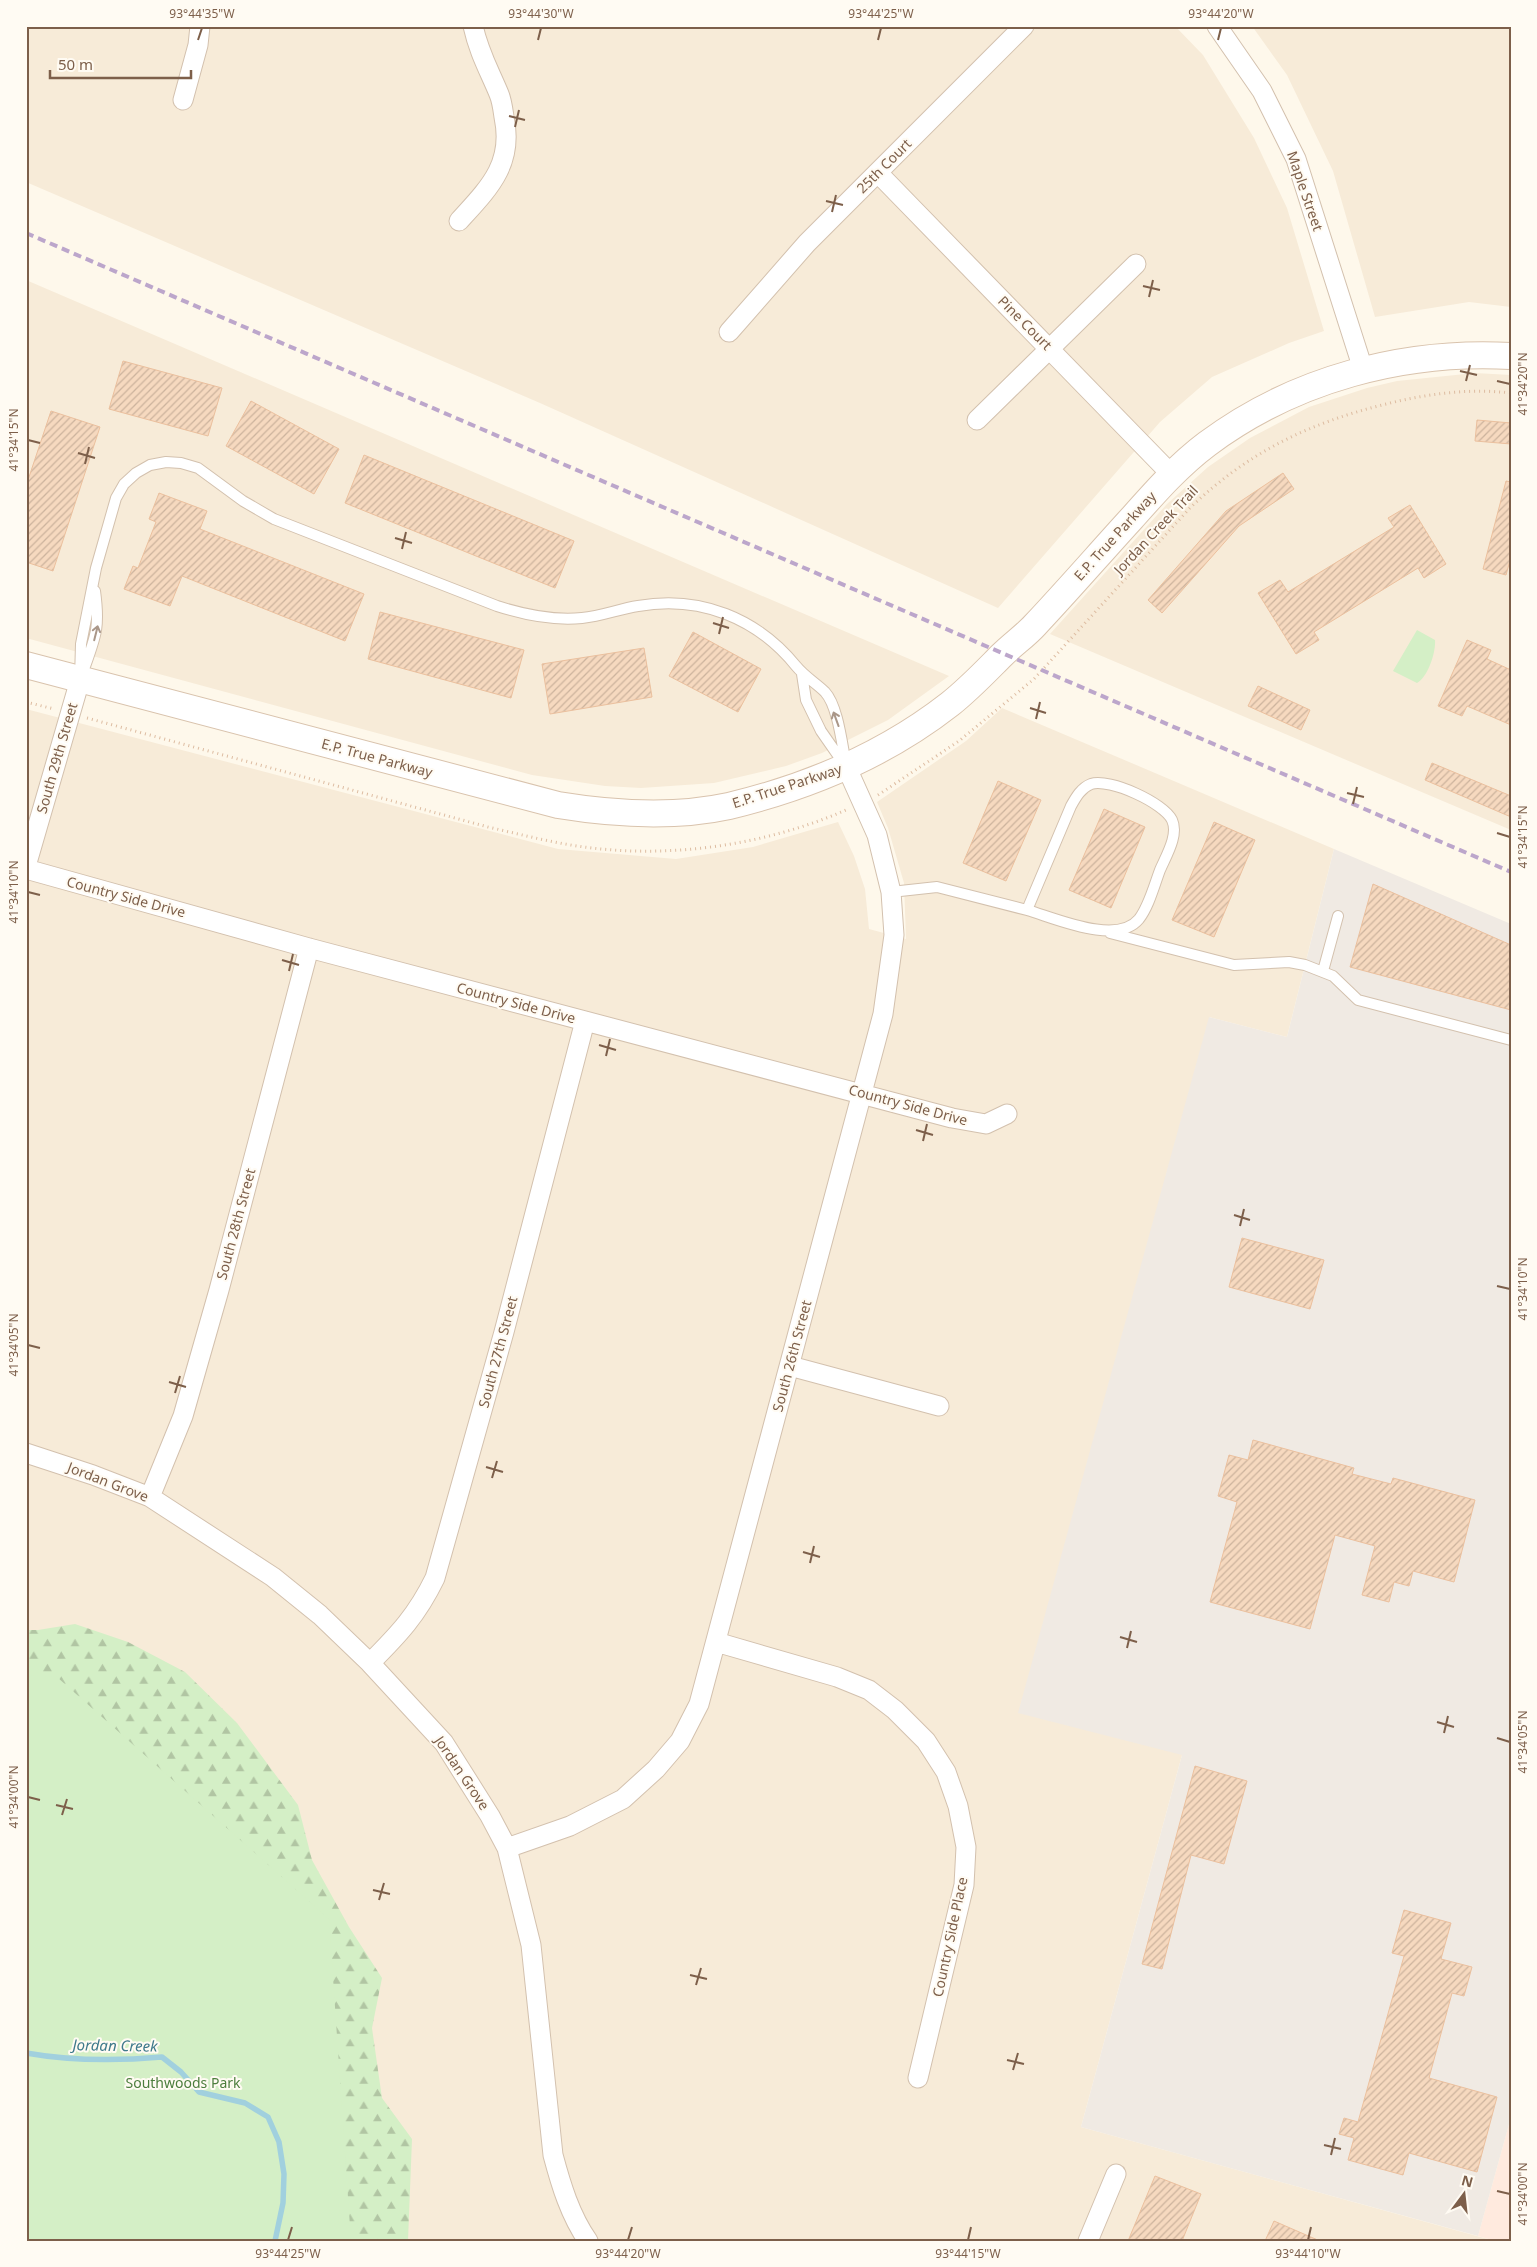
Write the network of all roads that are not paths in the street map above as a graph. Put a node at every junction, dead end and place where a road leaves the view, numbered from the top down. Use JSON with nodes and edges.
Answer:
{"nodes":[{"id":1,"x":200,"y":26,"type":"edge"},
{"id":2,"x":473,"y":26,"type":"edge"},
{"id":3,"x":1024,"y":26,"type":"edge"},
{"id":4,"x":1217,"y":26,"type":"edge"},
{"id":5,"x":183,"y":100,"type":"dead end"},
{"id":6,"x":878,"y":173,"type":"junction"},
{"id":7,"x":459,"y":221,"type":"dead end"},
{"id":8,"x":1136,"y":264,"type":"dead end"},
{"id":9,"x":729,"y":332,"type":"dead end"},
{"id":10,"x":1050,"y":348,"type":"junction"},
{"id":11,"x":1511,"y":356,"type":"edge"},
{"id":12,"x":1363,"y":369,"type":"junction"},
{"id":13,"x":977,"y":420,"type":"dead end"},
{"id":14,"x":1171,"y":474,"type":"junction"},
{"id":15,"x":26,"y":665,"type":"edge"},
{"id":16,"x":802,"y":674,"type":"junction"},
{"id":17,"x":80,"y":680,"type":"junction"},
{"id":18,"x":846,"y":766,"type":"junction"},
{"id":19,"x":26,"y":868,"type":"edge"},
{"id":20,"x":891,"y":892,"type":"junction"},
{"id":21,"x":1028,"y":910,"type":"junction"},
{"id":22,"x":1338,"y":916,"type":"dead end"},
{"id":23,"x":1102,"y":931,"type":"junction"},
{"id":24,"x":309,"y":948,"type":"junction"},
{"id":25,"x":1323,"y":971,"type":"junction"},
{"id":26,"x":585,"y":1021,"type":"junction"},
{"id":27,"x":1511,"y":1040,"type":"edge"},
{"id":28,"x":861,"y":1093,"type":"junction"},
{"id":29,"x":1007,"y":1114,"type":"dead end"},
{"id":30,"x":790,"y":1366,"type":"junction"},
{"id":31,"x":939,"y":1406,"type":"dead end"},
{"id":32,"x":26,"y":1454,"type":"edge"},
{"id":33,"x":150,"y":1497,"type":"junction"},
{"id":34,"x":716,"y":1642,"type":"junction"},
{"id":35,"x":370,"y":1663,"type":"junction"},
{"id":36,"x":507,"y":1848,"type":"junction"},
{"id":37,"x":918,"y":2078,"type":"dead end"},
{"id":38,"x":1116,"y":2174,"type":"dead end"},
{"id":39,"x":588,"y":2241,"type":"edge"},
{"id":40,"x":1088,"y":2241,"type":"edge"}],
"edges":[{"from":1,"to":5,"type":"street"},
{"from":2,"to":7,"type":"street"},
{"from":3,"to":6,"type":"street","name":"25th Court"},
{"from":4,"to":12,"type":"street","name":"Maple Street"},
{"from":6,"to":9,"type":"street","name":"25th Court"},
{"from":6,"to":10,"type":"street","name":"Pine Court"},
{"from":8,"to":10,"type":"street"},
{"from":10,"to":13,"type":"street"},
{"from":10,"to":14,"type":"street","name":"Pine Court"},
{"from":11,"to":12,"type":"main road","name":"E.P. True Parkway"},
{"from":12,"to":14,"type":"main road","name":"E.P. True Parkway"},
{"from":14,"to":18,"type":"main road","name":"E.P. True Parkway"},
{"from":15,"to":17,"type":"main road","name":"E.P. True Parkway"},
{"from":16,"to":17,"type":"lane"},
{"from":16,"to":18,"type":"lane"},
{"from":18,"to":16,"type":"lane","one_way":true},
{"from":17,"to":18,"type":"main road","name":"E.P. True Parkway"},
{"from":17,"to":19,"type":"street","name":"South 29th Street"},
{"from":18,"to":20,"type":"street","name":"South 26th Street"},
{"from":19,"to":24,"type":"street","name":"Country Side Drive"},
{"from":20,"to":21,"type":"lane"},
{"from":20,"to":28,"type":"street","name":"South 26th Street"},
{"from":21,"to":23,"type":"lane"},
{"from":21,"to":23,"type":"lane"},
{"from":22,"to":25,"type":"lane"},
{"from":23,"to":25,"type":"lane"},
{"from":24,"to":26,"type":"street","name":"Country Side Drive"},
{"from":24,"to":33,"type":"street","name":"South 28th Street"},
{"from":25,"to":27,"type":"lane"},
{"from":26,"to":28,"type":"street","name":"Country Side Drive"},
{"from":26,"to":35,"type":"street","name":"South 27th Street"},
{"from":28,"to":29,"type":"street","name":"Country Side Drive"},
{"from":28,"to":30,"type":"street","name":"South 26th Street"},
{"from":30,"to":31,"type":"street"},
{"from":30,"to":34,"type":"street","name":"South 26th Street"},
{"from":32,"to":33,"type":"street","name":"Jordan Grove"},
{"from":33,"to":35,"type":"street","name":"Jordan Grove"},
{"from":34,"to":36,"type":"street","name":"South 26th Street"},
{"from":34,"to":37,"type":"street","name":"Country Side Place"},
{"from":35,"to":36,"type":"street","name":"Jordan Grove"},
{"from":36,"to":39,"type":"street","name":"Jordan Grove"},
{"from":38,"to":40,"type":"street"}]}
